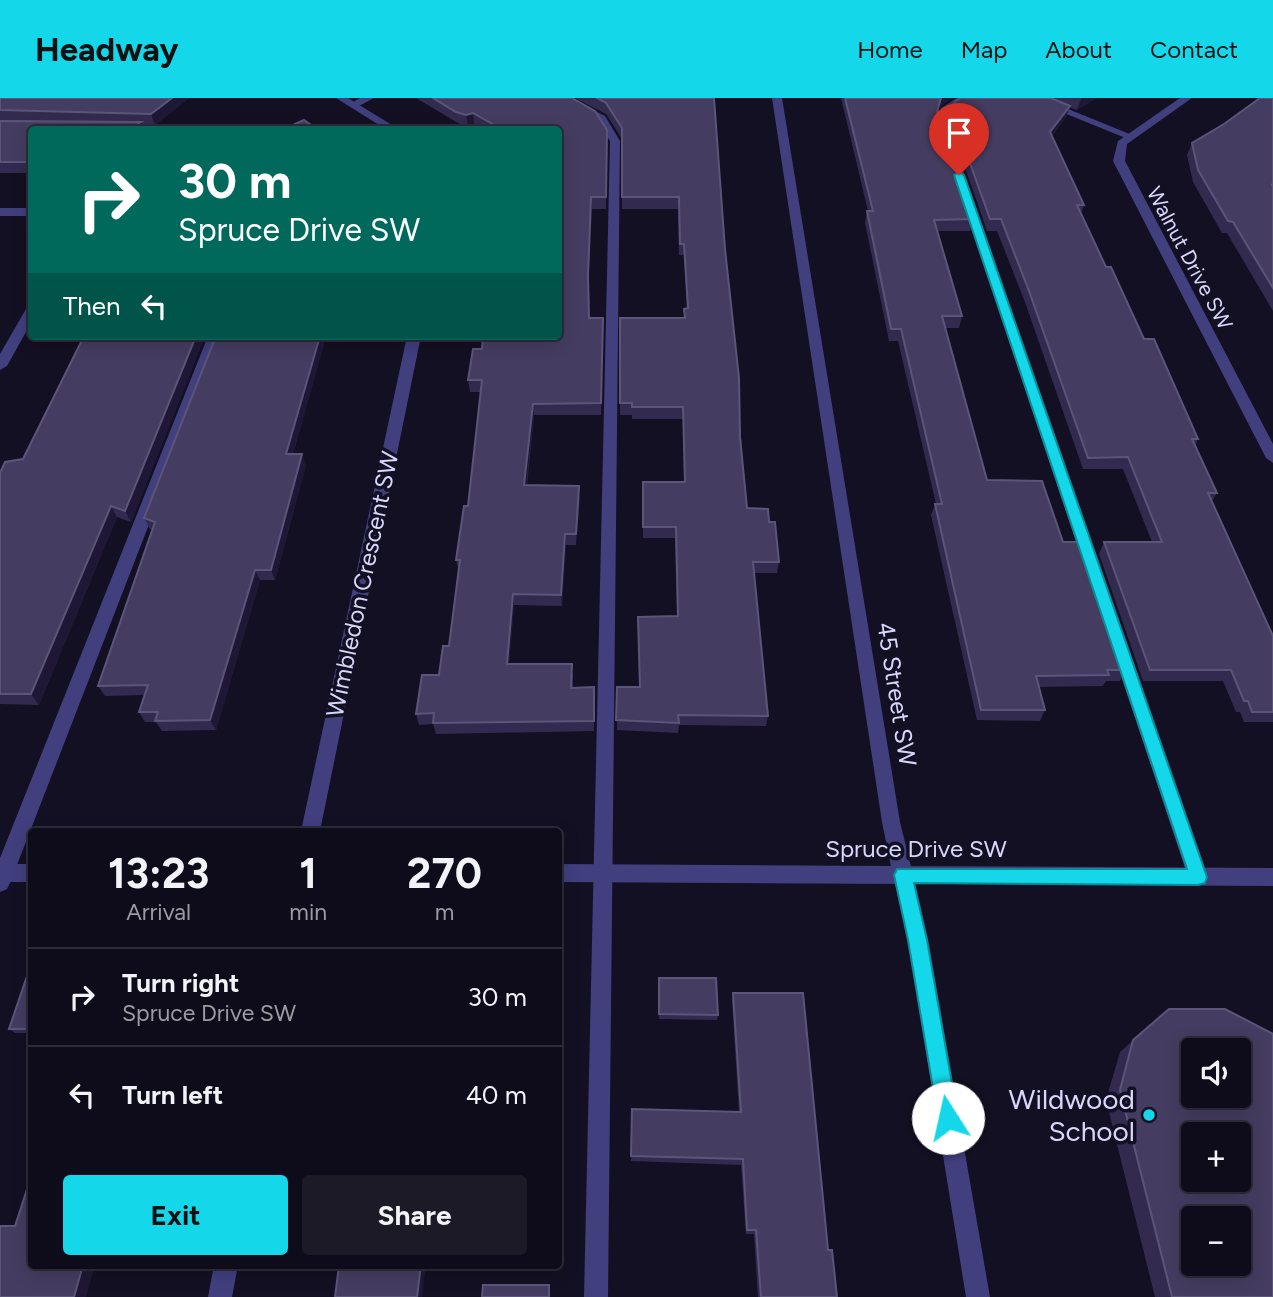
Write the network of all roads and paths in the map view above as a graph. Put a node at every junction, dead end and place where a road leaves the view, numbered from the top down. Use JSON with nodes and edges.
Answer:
{"nodes":[{"id":1,"x":341,"y":98,"type":"edge"},
{"id":2,"x":369,"y":98,"type":"edge"},
{"id":3,"x":562,"y":98,"type":"edge"},
{"id":4,"x":777,"y":98,"type":"edge"},
{"id":5,"x":964,"y":98,"type":"edge"},
{"id":6,"x":1032,"y":98,"type":"edge"},
{"id":7,"x":1187,"y":98,"type":"edge"},
{"id":8,"x":353,"y":105,"type":"junction"},
{"id":9,"x":388,"y":126,"type":"edge"},
{"id":10,"x":1132,"y":137,"type":"junction"},
{"id":11,"x":0,"y":212,"type":"edge"},
{"id":12,"x":28,"y":212,"type":"edge"},
{"id":13,"x":28,"y":316,"type":"edge"},
{"id":14,"x":213,"y":340,"type":"edge"},
{"id":15,"x":413,"y":340,"type":"edge"},
{"id":16,"x":0,"y":366,"type":"edge"},
{"id":17,"x":1273,"y":458,"type":"edge"},
{"id":18,"x":311,"y":828,"type":"edge"},
{"id":19,"x":28,"y":873,"type":"edge"},
{"id":20,"x":562,"y":873,"type":"edge"},
{"id":21,"x":602,"y":873,"type":"junction"},
{"id":22,"x":903,"y":875,"type":"junction"},
{"id":23,"x":1,"y":876,"type":"edge"},
{"id":24,"x":1198,"y":877,"type":"junction"},
{"id":25,"x":1273,"y":877,"type":"edge"},
{"id":26,"x":225,"y":1269,"type":"edge"},
{"id":27,"x":220,"y":1297,"type":"edge"},
{"id":28,"x":596,"y":1297,"type":"edge"},
{"id":29,"x":978,"y":1297,"type":"edge"}],
"edges":[{"from":1,"to":8,"type":"street"},
{"from":2,"to":8,"type":"street"},
{"from":3,"to":21,"type":"street"},
{"from":4,"to":22,"type":"street","name":"45 Street SW"},
{"from":5,"to":24,"type":"street"},
{"from":6,"to":10,"type":"street"},
{"from":7,"to":10,"type":"street"},
{"from":8,"to":9,"type":"street"},
{"from":10,"to":17,"type":"street","name":"Walnut Drive SW"},
{"from":11,"to":12,"type":"street"},
{"from":13,"to":16,"type":"street"},
{"from":14,"to":23,"type":"street"},
{"from":15,"to":18,"type":"street","name":"Wimbledon Crescent SW"},
{"from":19,"to":23,"type":"street"},
{"from":20,"to":21,"type":"street","name":"Spruce Drive SW"},
{"from":21,"to":22,"type":"street","name":"Spruce Drive SW"},
{"from":21,"to":28,"type":"street"},
{"from":22,"to":24,"type":"street","name":"Spruce Drive SW"},
{"from":22,"to":29,"type":"street","name":"45 Street SW"},
{"from":24,"to":25,"type":"street","name":"Spruce Drive SW"},
{"from":26,"to":27,"type":"street"}]}
